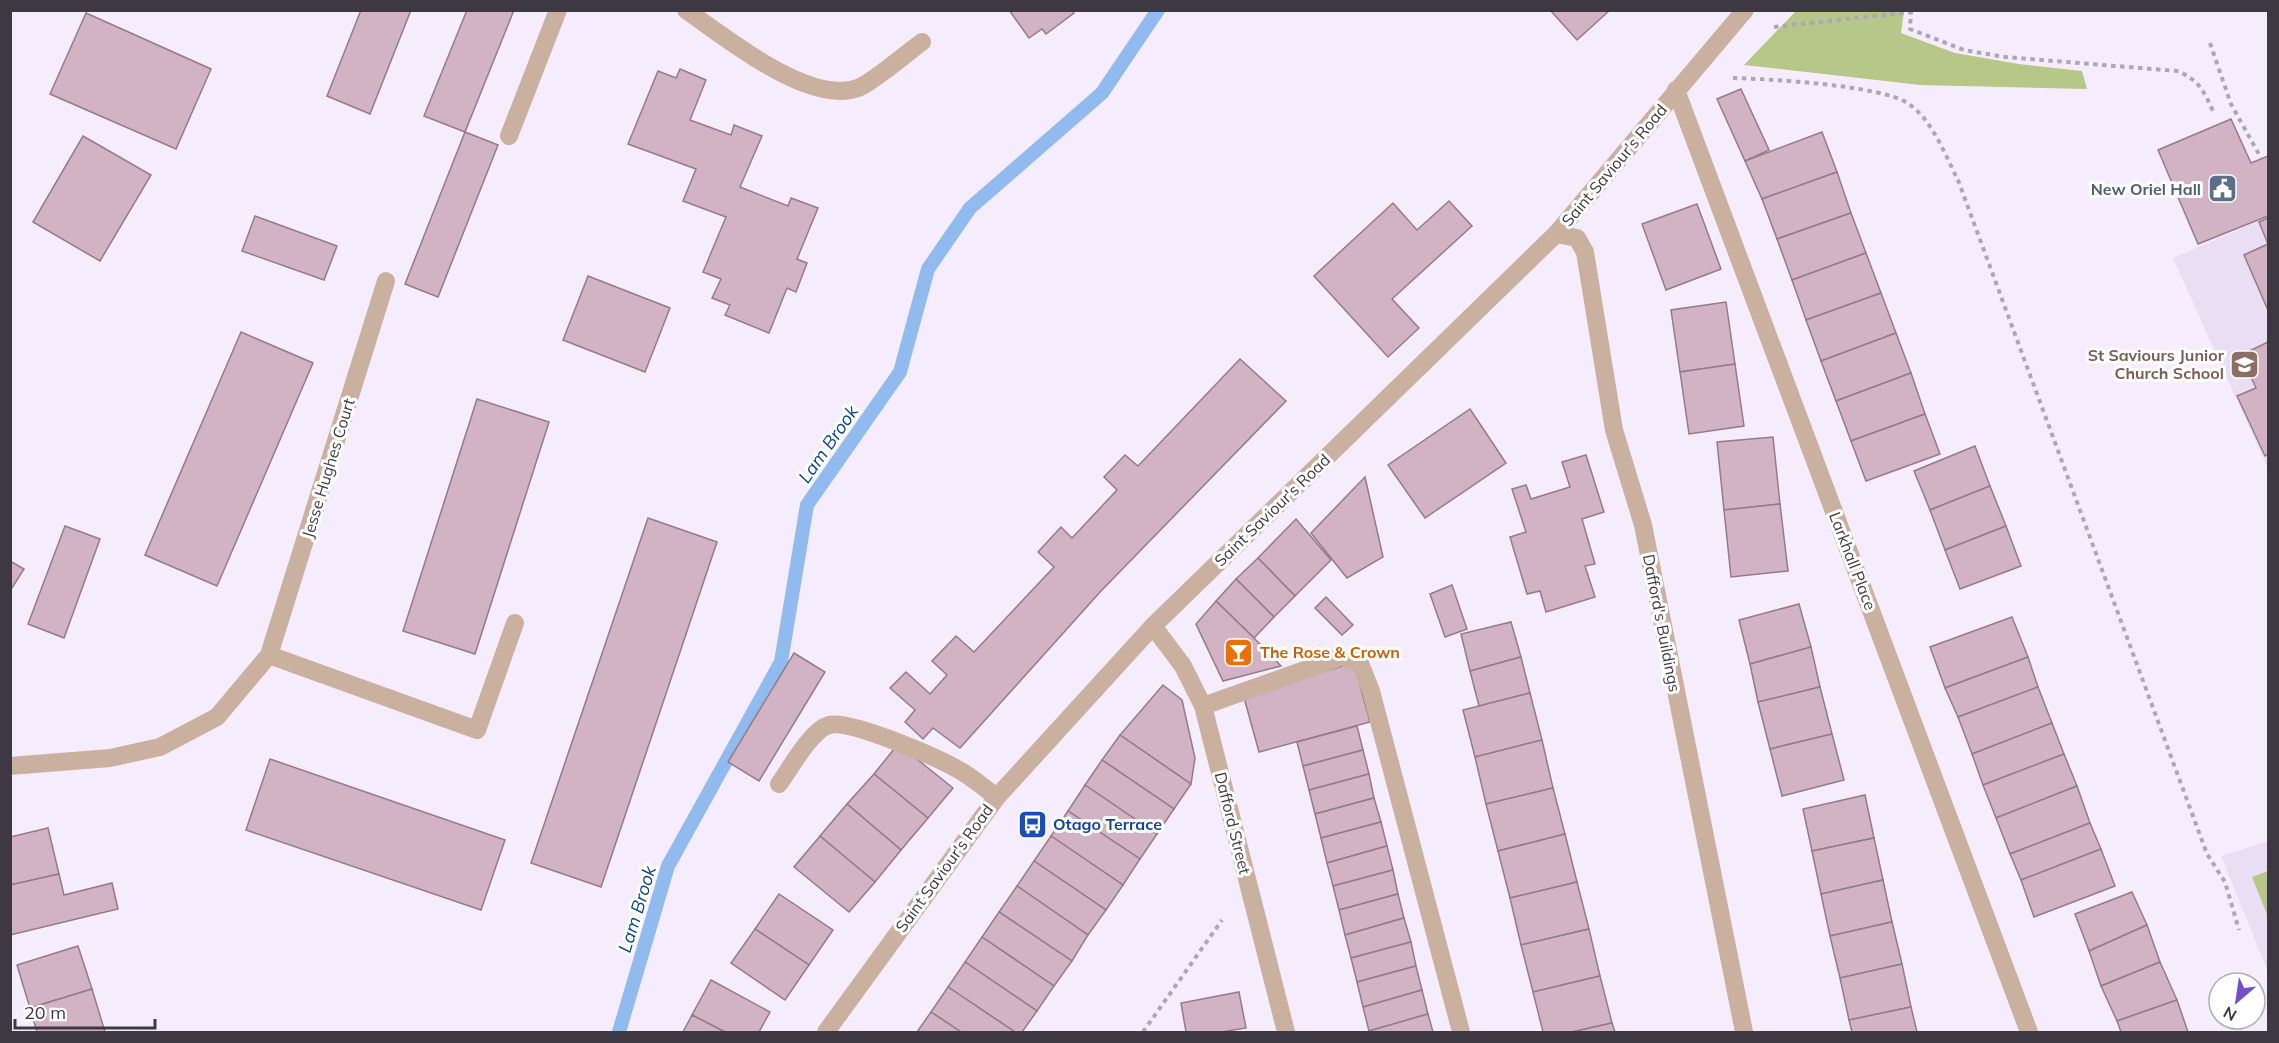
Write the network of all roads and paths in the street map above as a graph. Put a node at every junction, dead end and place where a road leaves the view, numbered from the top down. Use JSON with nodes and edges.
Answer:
{"nodes":[{"id":1,"x":558,"y":10,"type":"edge"},
{"id":2,"x":686,"y":10,"type":"edge"},
{"id":3,"x":1911,"y":11,"type":"edge"},
{"id":4,"x":1742,"y":13,"type":"edge"},
{"id":5,"x":922,"y":42,"type":"dead end"},
{"id":6,"x":2210,"y":43,"type":"dead end"},
{"id":7,"x":1726,"y":77,"type":"dead end"},
{"id":8,"x":1676,"y":90,"type":"junction"},
{"id":9,"x":2213,"y":111,"type":"dead end"},
{"id":10,"x":509,"y":136,"type":"dead end"},
{"id":11,"x":2261,"y":158,"type":"dead end"},
{"id":12,"x":1556,"y":234,"type":"junction"},
{"id":13,"x":386,"y":281,"type":"dead end"},
{"id":14,"x":515,"y":623,"type":"dead end"},
{"id":15,"x":1153,"y":626,"type":"junction"},
{"id":16,"x":269,"y":655,"type":"junction"},
{"id":17,"x":1203,"y":706,"type":"junction"},
{"id":18,"x":10,"y":766,"type":"edge"},
{"id":19,"x":778,"y":784,"type":"dead end"},
{"id":20,"x":997,"y":797,"type":"junction"},
{"id":21,"x":1248,"y":882,"type":"junction"},
{"id":22,"x":2240,"y":930,"type":"dead end"},
{"id":23,"x":826,"y":1032,"type":"edge"},
{"id":24,"x":1143,"y":1032,"type":"edge"},
{"id":25,"x":1287,"y":1032,"type":"edge"},
{"id":26,"x":1461,"y":1032,"type":"edge"},
{"id":27,"x":1744,"y":1032,"type":"edge"},
{"id":28,"x":2029,"y":1032,"type":"edge"}],
"edges":[{"from":1,"to":10,"type":"street"},
{"from":2,"to":5,"type":"street"},
{"from":3,"to":4,"type":"path"},
{"from":3,"to":9,"type":"path"},
{"from":4,"to":8,"type":"street","name":"Saint Saviour's Road"},
{"from":6,"to":11,"type":"path"},
{"from":7,"to":22,"type":"path"},
{"from":8,"to":12,"type":"street","name":"Saint Saviour's Road"},
{"from":8,"to":28,"type":"street","name":"Larkhall Place"},
{"from":12,"to":15,"type":"street","name":"Saint Saviour's Road"},
{"from":12,"to":27,"type":"street","name":"Dafford's Buildings"},
{"from":13,"to":16,"type":"street","name":"Jesse Hughes Court"},
{"from":14,"to":16,"type":"street"},
{"from":15,"to":17,"type":"street","name":"Dafford Street"},
{"from":15,"to":20,"type":"street","name":"Saint Saviour's Road"},
{"from":16,"to":18,"type":"street","name":"Jesse Hughes Court"},
{"from":17,"to":21,"type":"street","name":"Dafford Street"},
{"from":17,"to":26,"type":"street"},
{"from":19,"to":20,"type":"street"},
{"from":20,"to":23,"type":"street","name":"Saint Saviour's Road"},
{"from":21,"to":24,"type":"path"},
{"from":21,"to":25,"type":"street","name":"Dafford Street"}]}
